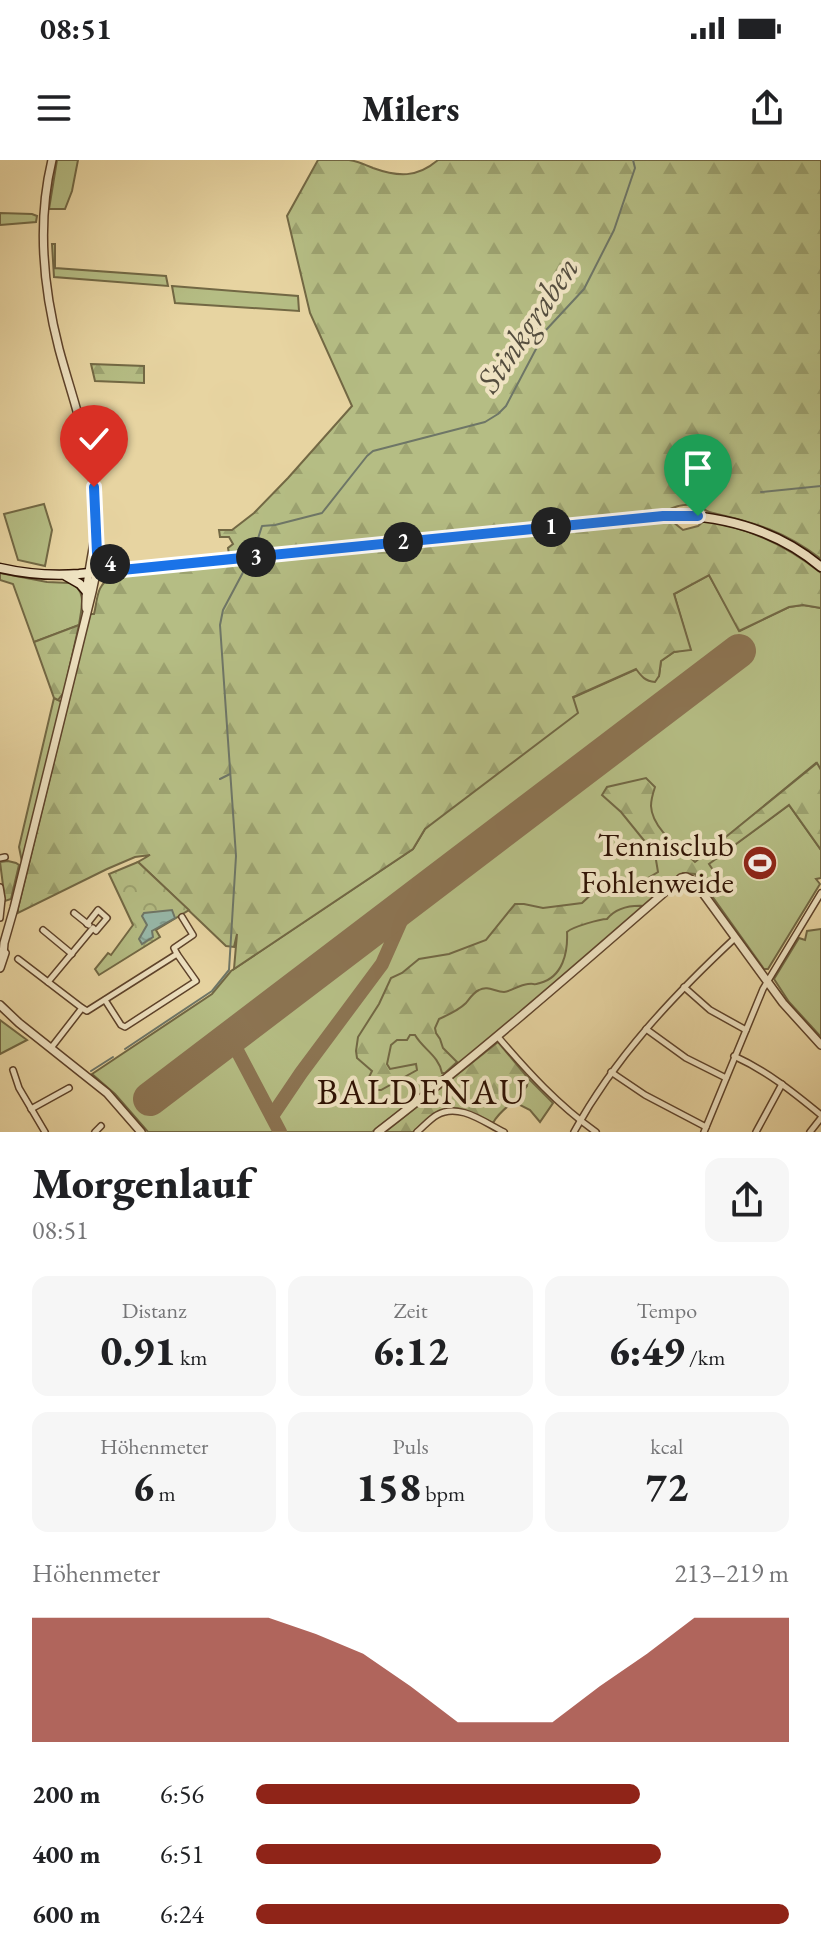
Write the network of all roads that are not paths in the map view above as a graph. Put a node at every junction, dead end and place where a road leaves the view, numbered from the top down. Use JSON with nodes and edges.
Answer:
{"nodes":[{"id":1,"x":52,"y":160,"type":"edge"},
{"id":2,"x":95,"y":537,"type":"junction"},
{"id":3,"x":97,"y":553,"type":"junction"},
{"id":4,"x":821,"y":567,"type":"edge"},
{"id":5,"x":0,"y":568,"type":"edge"},
{"id":6,"x":122,"y":570,"type":"junction"},
{"id":7,"x":92,"y":573,"type":"junction"},
{"id":8,"x":65,"y":575,"type":"junction"},
{"id":9,"x":86,"y":591,"type":"junction"},
{"id":10,"x":86,"y":608,"type":"junction"},
{"id":11,"x":0,"y":887,"type":"edge"},
{"id":12,"x":821,"y":893,"type":"edge"},
{"id":13,"x":74,"y":913,"type":"dead end"},
{"id":14,"x":182,"y":917,"type":"dead end"},
{"id":15,"x":0,"y":918,"type":"edge"},
{"id":16,"x":43,"y":930,"type":"dead end"},
{"id":17,"x":735,"y":938,"type":"junction"},
{"id":18,"x":72,"y":954,"type":"junction"},
{"id":19,"x":177,"y":954,"type":"junction"},
{"id":20,"x":18,"y":959,"type":"dead end"},
{"id":21,"x":0,"y":968,"type":"edge"},
{"id":22,"x":48,"y":982,"type":"junction"},
{"id":23,"x":766,"y":982,"type":"junction"},
{"id":24,"x":684,"y":987,"type":"junction"},
{"id":25,"x":105,"y":1000,"type":"junction"},
{"id":26,"x":0,"y":1005,"type":"edge"},
{"id":27,"x":82,"y":1008,"type":"junction"},
{"id":28,"x":0,"y":1013,"type":"edge"},
{"id":29,"x":19,"y":1023,"type":"junction"},
{"id":30,"x":646,"y":1029,"type":"junction"},
{"id":31,"x":746,"y":1030,"type":"junction"},
{"id":32,"x":498,"y":1037,"type":"junction"},
{"id":33,"x":821,"y":1045,"type":"edge"},
{"id":34,"x":51,"y":1048,"type":"junction"},
{"id":35,"x":734,"y":1056,"type":"junction"},
{"id":36,"x":13,"y":1070,"type":"dead end"},
{"id":37,"x":611,"y":1072,"type":"junction"},
{"id":38,"x":726,"y":1078,"type":"junction"},
{"id":39,"x":782,"y":1083,"type":"junction"},
{"id":40,"x":69,"y":1088,"type":"dead end"},
{"id":41,"x":31,"y":1109,"type":"junction"},
{"id":42,"x":821,"y":1117,"type":"edge"},
{"id":43,"x":580,"y":1121,"type":"junction"},
{"id":44,"x":101,"y":1126,"type":"dead end"},
{"id":45,"x":705,"y":1130,"type":"edge"},
{"id":46,"x":45,"y":1132,"type":"edge"},
{"id":47,"x":95,"y":1132,"type":"edge"},
{"id":48,"x":141,"y":1132,"type":"edge"},
{"id":49,"x":378,"y":1132,"type":"edge"},
{"id":50,"x":417,"y":1132,"type":"edge"},
{"id":51,"x":504,"y":1132,"type":"edge"},
{"id":52,"x":574,"y":1132,"type":"edge"},
{"id":53,"x":596,"y":1132,"type":"edge"},
{"id":54,"x":756,"y":1132,"type":"edge"},
{"id":55,"x":810,"y":1132,"type":"edge"}],
"edges":[{"from":1,"to":2,"type":"street"},
{"from":2,"to":3,"type":"street"},
{"from":2,"to":7,"type":"street"},
{"from":3,"to":6,"type":"main road"},
{"from":3,"to":7,"type":"street"},
{"from":4,"to":6,"type":"main road"},
{"from":5,"to":8,"type":"main road"},
{"from":6,"to":7,"type":"main road"},
{"from":7,"to":8,"type":"main road"},
{"from":7,"to":9,"type":"street"},
{"from":7,"to":10,"type":"street"},
{"from":8,"to":9,"type":"main road"},
{"from":9,"to":10,"type":"street"},
{"from":10,"to":21,"type":"street"},
{"from":11,"to":15,"type":"street"},
{"from":12,"to":23,"type":"street"},
{"from":13,"to":18,"type":"street"},
{"from":14,"to":19,"type":"street"},
{"from":16,"to":18,"type":"street"},
{"from":17,"to":23,"type":"street"},
{"from":17,"to":24,"type":"street"},
{"from":17,"to":32,"type":"street"},
{"from":18,"to":22,"type":"street"},
{"from":19,"to":25,"type":"street"},
{"from":19,"to":25,"type":"street"},
{"from":20,"to":22,"type":"street"},
{"from":22,"to":27,"type":"street"},
{"from":23,"to":31,"type":"street"},
{"from":23,"to":33,"type":"street"},
{"from":24,"to":30,"type":"street"},
{"from":24,"to":31,"type":"street"},
{"from":25,"to":27,"type":"street"},
{"from":26,"to":29,"type":"street"},
{"from":27,"to":34,"type":"street"},
{"from":28,"to":29,"type":"street"},
{"from":29,"to":34,"type":"street"},
{"from":30,"to":37,"type":"street"},
{"from":30,"to":38,"type":"street"},
{"from":31,"to":35,"type":"street"},
{"from":32,"to":43,"type":"street"},
{"from":32,"to":49,"type":"street"},
{"from":34,"to":48,"type":"street"},
{"from":35,"to":38,"type":"street"},
{"from":35,"to":39,"type":"street"},
{"from":36,"to":41,"type":"street"},
{"from":37,"to":43,"type":"street"},
{"from":37,"to":45,"type":"street"},
{"from":38,"to":45,"type":"street"},
{"from":39,"to":42,"type":"street"},
{"from":39,"to":54,"type":"street"},
{"from":40,"to":41,"type":"street"},
{"from":41,"to":46,"type":"street"},
{"from":42,"to":55,"type":"street"},
{"from":43,"to":52,"type":"street"},
{"from":43,"to":53,"type":"street"},
{"from":44,"to":47,"type":"street"},
{"from":50,"to":51,"type":"street"}]}
